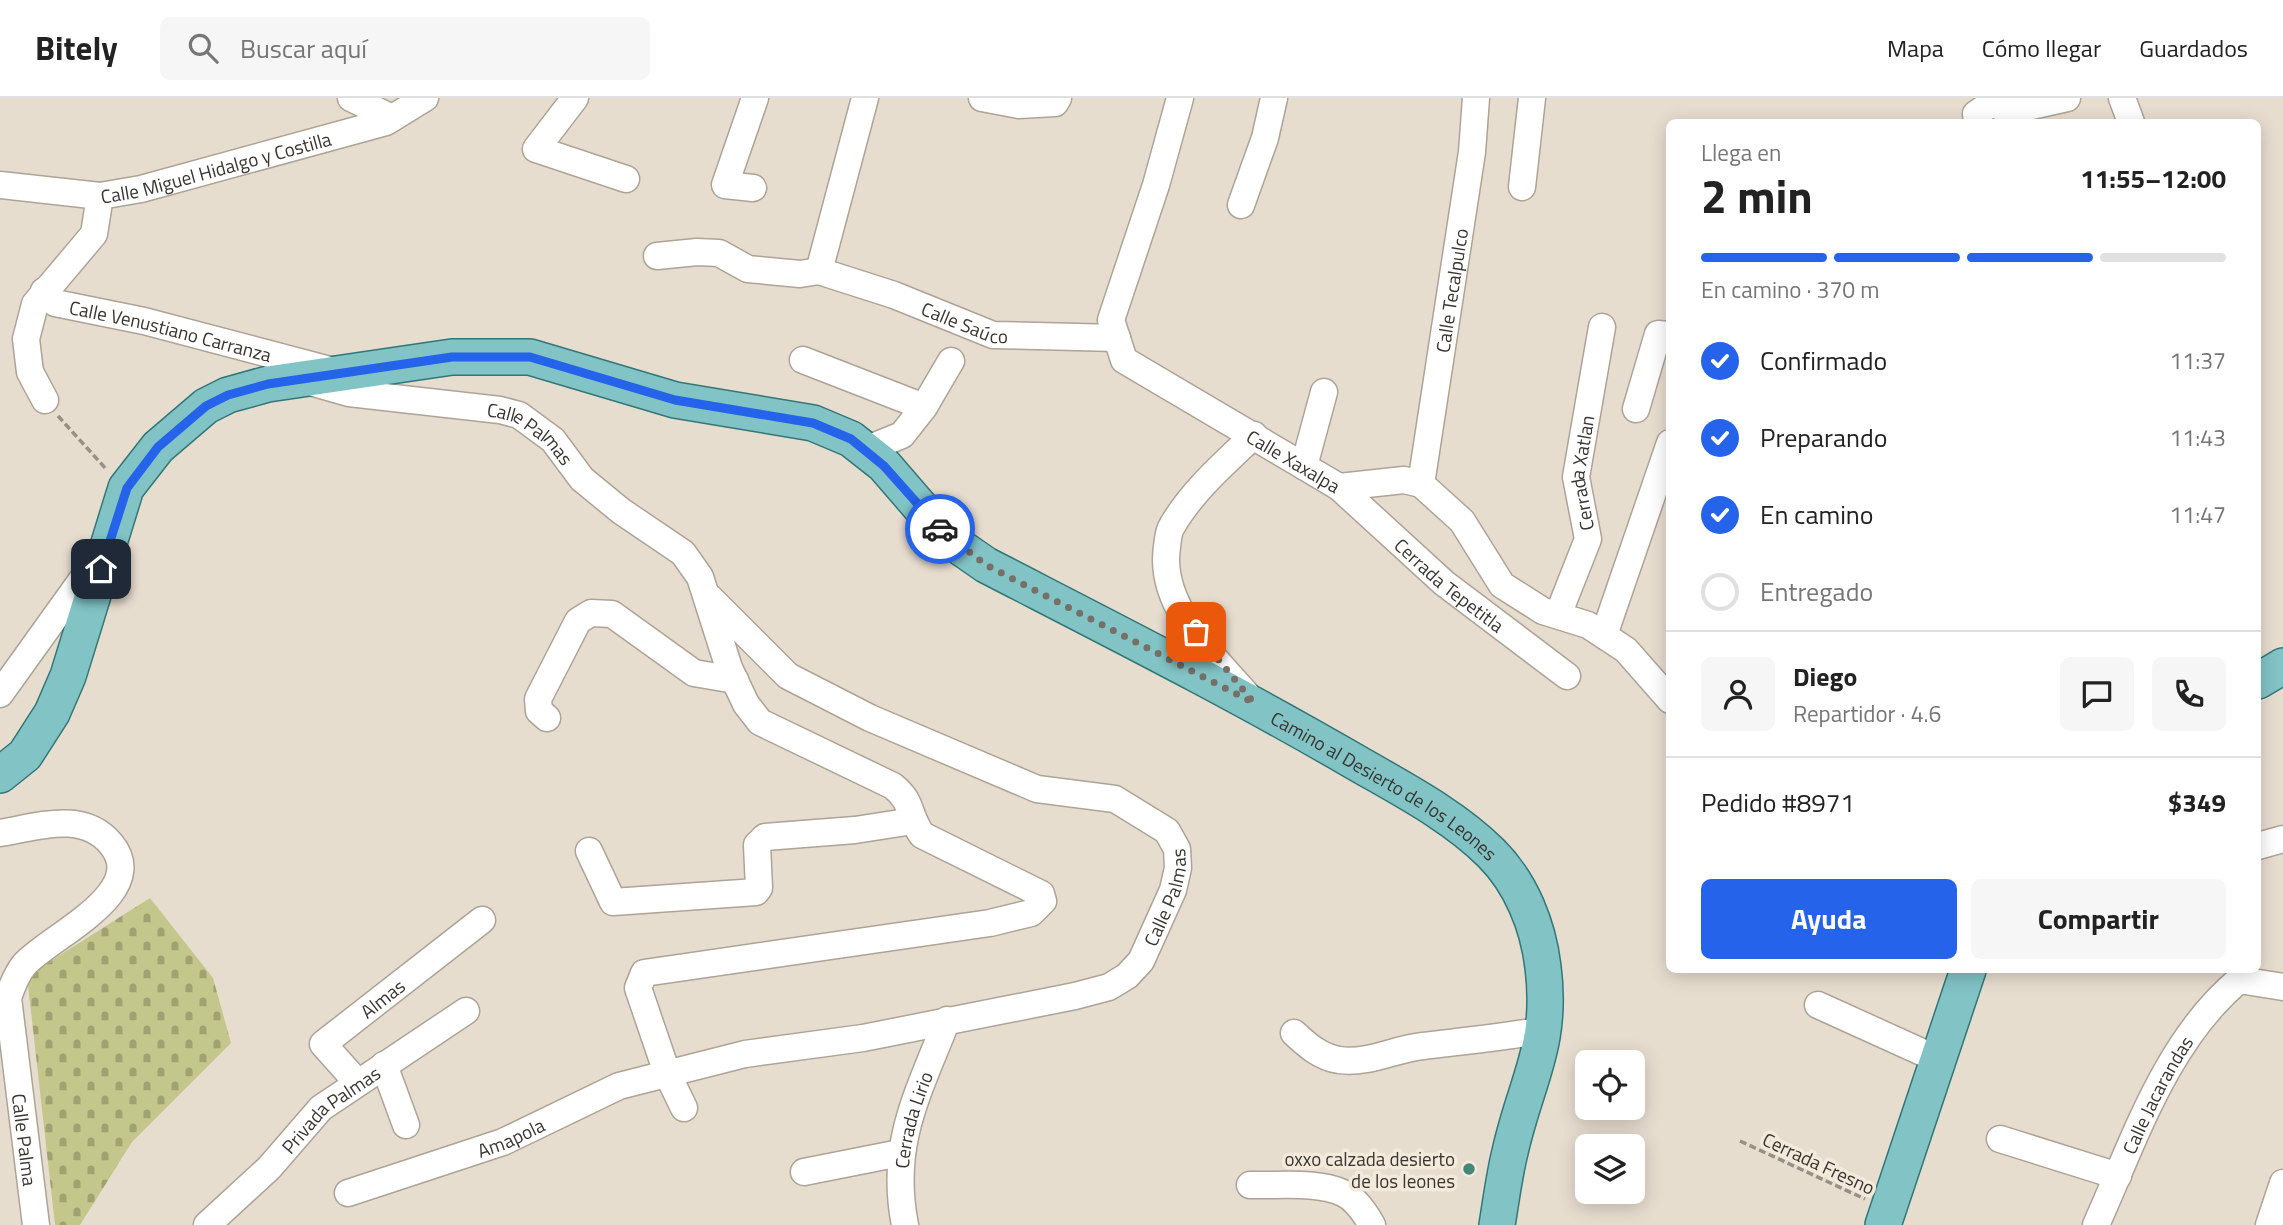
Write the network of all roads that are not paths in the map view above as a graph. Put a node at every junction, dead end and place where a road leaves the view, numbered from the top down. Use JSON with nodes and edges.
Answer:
{"nodes":[{"id":1,"x":351,"y":98,"type":"edge"},
{"id":2,"x":425,"y":98,"type":"edge"},
{"id":3,"x":575,"y":98,"type":"edge"},
{"id":4,"x":755,"y":98,"type":"edge"},
{"id":5,"x":865,"y":98,"type":"edge"},
{"id":6,"x":982,"y":98,"type":"edge"},
{"id":7,"x":1058,"y":98,"type":"edge"},
{"id":8,"x":1180,"y":98,"type":"edge"},
{"id":9,"x":1274,"y":98,"type":"edge"},
{"id":10,"x":1476,"y":98,"type":"edge"},
{"id":11,"x":1532,"y":98,"type":"edge"},
{"id":12,"x":2067,"y":98,"type":"edge"},
{"id":13,"x":2122,"y":98,"type":"edge"},
{"id":14,"x":2010,"y":117,"type":"edge"},
{"id":15,"x":392,"y":118,"type":"junction"},
{"id":16,"x":1977,"y":119,"type":"edge"},
{"id":17,"x":2130,"y":119,"type":"edge"},
{"id":18,"x":626,"y":179,"type":"dead end"},
{"id":19,"x":0,"y":185,"type":"edge"},
{"id":20,"x":1522,"y":187,"type":"dead end"},
{"id":21,"x":753,"y":188,"type":"dead end"},
{"id":22,"x":100,"y":197,"type":"junction"},
{"id":23,"x":1241,"y":205,"type":"dead end"},
{"id":24,"x":657,"y":256,"type":"dead end"},
{"id":25,"x":819,"y":271,"type":"junction"},
{"id":26,"x":44,"y":291,"type":"junction"},
{"id":27,"x":1602,"y":327,"type":"dead end"},
{"id":28,"x":1666,"y":335,"type":"edge"},
{"id":29,"x":1117,"y":338,"type":"junction"},
{"id":30,"x":803,"y":360,"type":"dead end"},
{"id":31,"x":951,"y":361,"type":"dead end"},
{"id":32,"x":340,"y":373,"type":"junction"},
{"id":33,"x":299,"y":378,"type":"junction"},
{"id":34,"x":1324,"y":392,"type":"dead end"},
{"id":35,"x":45,"y":400,"type":"road end"},
{"id":36,"x":924,"y":407,"type":"junction"},
{"id":37,"x":1636,"y":409,"type":"dead end"},
{"id":38,"x":1254,"y":435,"type":"junction"},
{"id":39,"x":865,"y":450,"type":"junction"},
{"id":40,"x":1666,"y":455,"type":"edge"},
{"id":41,"x":1304,"y":466,"type":"junction"},
{"id":42,"x":1420,"y":484,"type":"junction"},
{"id":43,"x":1339,"y":487,"type":"junction"},
{"id":44,"x":109,"y":543,"type":"junction"},
{"id":45,"x":705,"y":593,"type":"junction"},
{"id":46,"x":1558,"y":615,"type":"junction"},
{"id":47,"x":1604,"y":635,"type":"junction"},
{"id":48,"x":2283,"y":666,"type":"edge"},
{"id":49,"x":1567,"y":676,"type":"dead end"},
{"id":50,"x":2261,"y":679,"type":"edge"},
{"id":51,"x":735,"y":680,"type":"junction"},
{"id":52,"x":0,"y":694,"type":"edge"},
{"id":53,"x":1666,"y":695,"type":"edge"},
{"id":54,"x":1254,"y":703,"type":"junction"},
{"id":55,"x":547,"y":718,"type":"dead end"},
{"id":56,"x":0,"y":775,"type":"edge"},
{"id":57,"x":913,"y":821,"type":"junction"},
{"id":58,"x":0,"y":834,"type":"edge"},
{"id":59,"x":2283,"y":839,"type":"edge"},
{"id":60,"x":2261,"y":845,"type":"edge"},
{"id":61,"x":589,"y":851,"type":"dead end"},
{"id":62,"x":482,"y":920,"type":"dead end"},
{"id":63,"x":1967,"y":973,"type":"edge"},
{"id":64,"x":2239,"y":975,"type":"edge"},
{"id":65,"x":7,"y":978,"type":"edge"},
{"id":66,"x":2283,"y":987,"type":"edge"},
{"id":67,"x":1818,"y":1005,"type":"dead end"},
{"id":68,"x":466,"y":1011,"type":"dead end"},
{"id":69,"x":947,"y":1020,"type":"junction"},
{"id":70,"x":1545,"y":1030,"type":"junction"},
{"id":71,"x":1294,"y":1033,"type":"dead end"},
{"id":72,"x":1937,"y":1059,"type":"junction"},
{"id":73,"x":384,"y":1065,"type":"junction"},
{"id":74,"x":8,"y":1071,"type":"edge"},
{"id":75,"x":667,"y":1073,"type":"junction"},
{"id":76,"x":357,"y":1082,"type":"junction"},
{"id":77,"x":684,"y":1108,"type":"dead end"},
{"id":78,"x":406,"y":1125,"type":"dead end"},
{"id":79,"x":2000,"y":1139,"type":"dead end"},
{"id":80,"x":900,"y":1153,"type":"junction"},
{"id":81,"x":804,"y":1172,"type":"dead end"},
{"id":82,"x":2118,"y":1176,"type":"junction"},
{"id":83,"x":2283,"y":1183,"type":"edge"},
{"id":84,"x":1250,"y":1185,"type":"dead end"},
{"id":85,"x":348,"y":1193,"type":"dead end"},
{"id":86,"x":1885,"y":1217,"type":"edge"},
{"id":87,"x":36,"y":1225,"type":"edge"},
{"id":88,"x":207,"y":1225,"type":"edge"},
{"id":89,"x":905,"y":1225,"type":"edge"},
{"id":90,"x":1372,"y":1225,"type":"edge"},
{"id":91,"x":1497,"y":1225,"type":"edge"},
{"id":92,"x":2096,"y":1225,"type":"edge"},
{"id":93,"x":2269,"y":1225,"type":"edge"}],
"edges":[{"from":1,"to":15,"type":"street"},
{"from":2,"to":15,"type":"street","name":"Calle Miguel Hidalgo y Costilla"},
{"from":3,"to":18,"type":"street"},
{"from":4,"to":21,"type":"street"},
{"from":5,"to":25,"type":"street"},
{"from":6,"to":7,"type":"street"},
{"from":8,"to":29,"type":"street"},
{"from":9,"to":23,"type":"street"},
{"from":10,"to":42,"type":"street","name":"Calle Tecalpulco"},
{"from":11,"to":20,"type":"street"},
{"from":12,"to":14,"type":"street"},
{"from":13,"to":17,"type":"street"},
{"from":14,"to":16,"type":"street"},
{"from":15,"to":22,"type":"street","name":"Calle Miguel Hidalgo y Costilla"},
{"from":19,"to":22,"type":"street","name":"Calle Miguel Hidalgo y Costilla"},
{"from":22,"to":26,"type":"street","name":"Calle Venustiano Carranza"},
{"from":24,"to":25,"type":"street","name":"Calle Saúco"},
{"from":25,"to":29,"type":"street","name":"Calle Saúco"},
{"from":26,"to":32,"type":"street","name":"Calle Venustiano Carranza"},
{"from":26,"to":35,"type":"street","name":"Calle Venustiano Carranza"},
{"from":27,"to":46,"type":"street","name":"Cerrada Xatlan"},
{"from":28,"to":37,"type":"street"},
{"from":29,"to":38,"type":"street","name":"Calle Xaxalpa"},
{"from":30,"to":36,"type":"street"},
{"from":31,"to":36,"type":"street"},
{"from":32,"to":33,"type":"main road","name":"Camino al Desierto de los Leones"},
{"from":32,"to":39,"type":"main road","name":"Camino al Desierto de los Leones"},
{"from":33,"to":44,"type":"main road","name":"Camino al Desierto de los Leones"},
{"from":33,"to":45,"type":"street","name":"Calle Palmas"},
{"from":34,"to":41,"type":"street"},
{"from":36,"to":39,"type":"street"},
{"from":38,"to":41,"type":"street","name":"Calle Xaxalpa"},
{"from":38,"to":54,"type":"street"},
{"from":39,"to":54,"type":"main road","name":"Camino al Desierto de los Leones"},
{"from":40,"to":47,"type":"street"},
{"from":41,"to":43,"type":"street","name":"Calle Xaxalpa"},
{"from":42,"to":43,"type":"street","name":"Calle Xaxalpa"},
{"from":42,"to":46,"type":"street"},
{"from":43,"to":49,"type":"street","name":"Cerrada Tepetitla"},
{"from":44,"to":52,"type":"street"},
{"from":44,"to":56,"type":"main road","name":"Camino al Desierto de los Leones"},
{"from":45,"to":51,"type":"street","name":"Calle Palmas"},
{"from":45,"to":69,"type":"street","name":"Calle Palmas"},
{"from":46,"to":47,"type":"street"},
{"from":47,"to":53,"type":"street"},
{"from":48,"to":50,"type":"main road"},
{"from":51,"to":55,"type":"street"},
{"from":51,"to":57,"type":"street","name":"Calle Palmas"},
{"from":54,"to":70,"type":"main road","name":"Camino al Desierto de los Leones"},
{"from":57,"to":61,"type":"street"},
{"from":57,"to":75,"type":"street","name":"Calle Palmas"},
{"from":58,"to":65,"type":"street","name":"Calle Palma"},
{"from":59,"to":60,"type":"street"},
{"from":62,"to":76,"type":"street","name":"Almas"},
{"from":63,"to":72,"type":"main road"},
{"from":64,"to":66,"type":"street"},
{"from":64,"to":82,"type":"street","name":"Calle Jacarandas"},
{"from":65,"to":74,"type":"street","name":"Calle Palma"},
{"from":67,"to":72,"type":"street"},
{"from":68,"to":73,"type":"street","name":"Privada Palmas"},
{"from":69,"to":75,"type":"street","name":"Calle Palmas"},
{"from":69,"to":80,"type":"street","name":"Cerrada Lirio"},
{"from":70,"to":71,"type":"street"},
{"from":70,"to":91,"type":"main road","name":"Camino al Desierto de los Leones"},
{"from":72,"to":86,"type":"main road"},
{"from":73,"to":76,"type":"street","name":"Privada Palmas"},
{"from":73,"to":78,"type":"street"},
{"from":74,"to":87,"type":"street","name":"Calle Palma"},
{"from":75,"to":77,"type":"street","name":"Calle Palmas"},
{"from":75,"to":85,"type":"street","name":"Amapola"},
{"from":76,"to":88,"type":"street","name":"Privada Palmas"},
{"from":79,"to":82,"type":"street"},
{"from":80,"to":81,"type":"street"},
{"from":80,"to":89,"type":"street","name":"Cerrada Lirio"},
{"from":82,"to":92,"type":"street","name":"Calle Jacarandas"},
{"from":83,"to":93,"type":"street"},
{"from":84,"to":90,"type":"street"}]}
